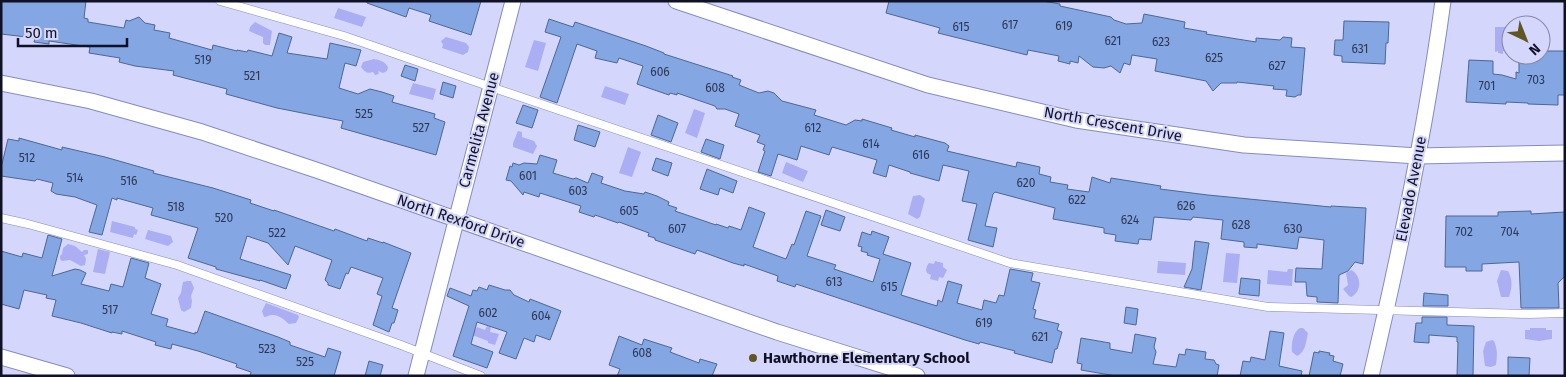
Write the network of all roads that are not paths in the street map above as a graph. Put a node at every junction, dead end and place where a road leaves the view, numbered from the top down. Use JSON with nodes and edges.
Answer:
{"nodes":[{"id":1,"x":220,"y":1,"type":"edge"},
{"id":2,"x":513,"y":1,"type":"edge"},
{"id":3,"x":676,"y":1,"type":"edge"},
{"id":4,"x":1443,"y":1,"type":"edge"},
{"id":5,"x":1,"y":83,"type":"edge"},
{"id":6,"x":491,"y":88,"type":"junction"},
{"id":7,"x":1565,"y":153,"type":"edge"},
{"id":8,"x":1418,"y":156,"type":"junction"},
{"id":9,"x":1,"y":218,"type":"edge"},
{"id":10,"x":456,"y":220,"type":"junction"},
{"id":11,"x":1386,"y":311,"type":"junction"},
{"id":12,"x":1565,"y":313,"type":"edge"},
{"id":13,"x":423,"y":352,"type":"junction"},
{"id":14,"x":1,"y":357,"type":"edge"},
{"id":15,"x":67,"y":376,"type":"edge"},
{"id":16,"x":416,"y":376,"type":"edge"},
{"id":17,"x":481,"y":376,"type":"edge"},
{"id":18,"x":917,"y":376,"type":"edge"},
{"id":19,"x":1371,"y":376,"type":"edge"}],
"edges":[{"from":1,"to":6,"type":"lane"},
{"from":2,"to":6,"type":"street","name":"Carmelita Avenue"},
{"from":3,"to":8,"type":"street","name":"North Crescent Drive"},
{"from":4,"to":8,"type":"street","name":"Elevado Avenue"},
{"from":5,"to":10,"type":"street","name":"North Rexford Drive"},
{"from":6,"to":10,"type":"street","name":"Carmelita Avenue"},
{"from":6,"to":11,"type":"lane"},
{"from":7,"to":8,"type":"street","name":"North Crescent Drive"},
{"from":8,"to":11,"type":"street","name":"Elevado Avenue"},
{"from":9,"to":13,"type":"lane"},
{"from":10,"to":13,"type":"street","name":"Carmelita Avenue"},
{"from":10,"to":18,"type":"street","name":"North Rexford Drive"},
{"from":11,"to":12,"type":"lane"},
{"from":11,"to":19,"type":"street","name":"Elevado Avenue"},
{"from":13,"to":16,"type":"street","name":"Carmelita Avenue"},
{"from":13,"to":17,"type":"lane"},
{"from":14,"to":15,"type":"street"}]}
